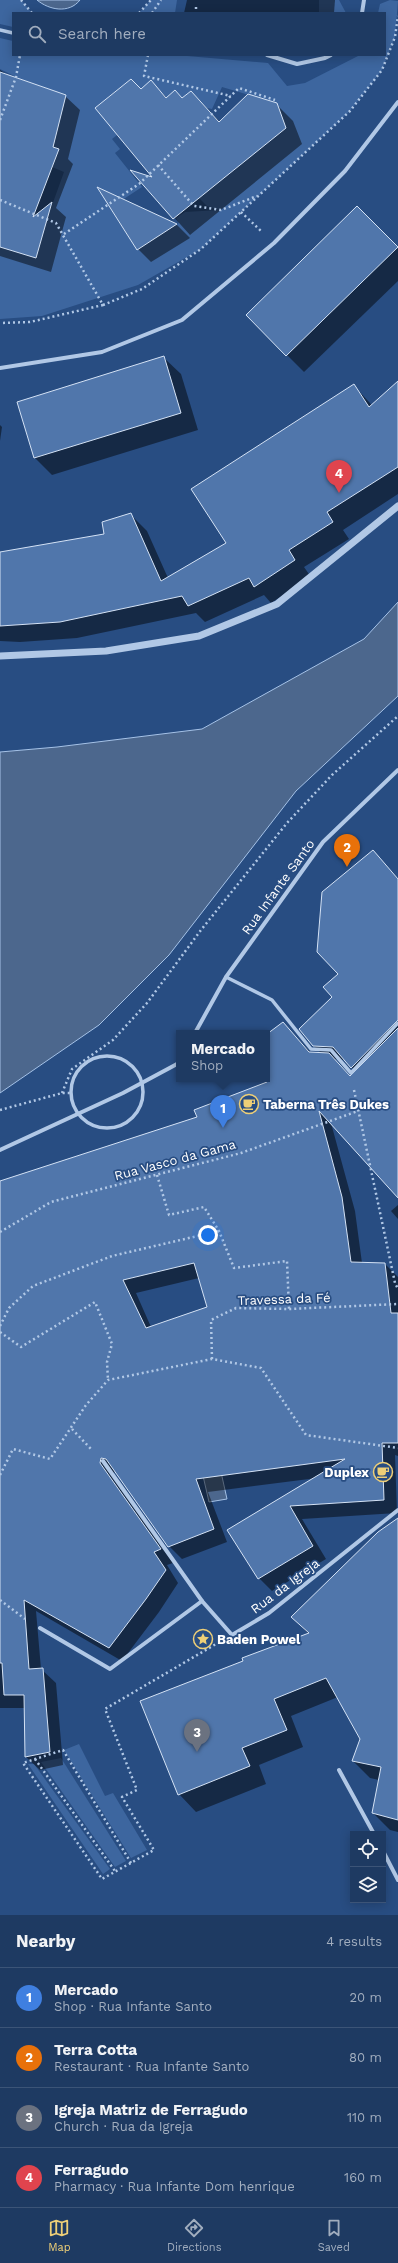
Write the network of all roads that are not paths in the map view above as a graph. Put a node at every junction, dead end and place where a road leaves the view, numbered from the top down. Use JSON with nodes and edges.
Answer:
{"nodes":[{"id":1,"x":364,"y":0,"type":"edge"},
{"id":2,"x":362,"y":12,"type":"edge"},
{"id":3,"x":0,"y":30,"type":"edge"},
{"id":4,"x":12,"y":33,"type":"edge"},
{"id":5,"x":270,"y":56,"type":"edge"},
{"id":6,"x":329,"y":56,"type":"edge"},
{"id":7,"x":398,"y":102,"type":"edge"},
{"id":8,"x":0,"y":368,"type":"edge"},
{"id":9,"x":398,"y":506,"type":"edge"},
{"id":10,"x":0,"y":656,"type":"edge"},
{"id":11,"x":398,"y":770,"type":"edge"},
{"id":12,"x":226,"y":977,"type":"junction"},
{"id":13,"x":398,"y":1022,"type":"edge"},
{"id":14,"x":197,"y":1030,"type":"edge"},
{"id":15,"x":176,"y":1065,"type":"edge"},
{"id":16,"x":143,"y":1083,"type":"junction"},
{"id":17,"x":79,"y":1114,"type":"junction"},
{"id":18,"x":0,"y":1150,"type":"edge"},
{"id":19,"x":103,"y":1461,"type":"road end"},
{"id":20,"x":398,"y":1510,"type":"edge"},
{"id":21,"x":202,"y":1601,"type":"junction"},
{"id":22,"x":40,"y":1628,"type":"road end"},
{"id":23,"x":340,"y":1770,"type":"dead end"},
{"id":24,"x":372,"y":1831,"type":"edge"},
{"id":25,"x":386,"y":1857,"type":"edge"},
{"id":26,"x":398,"y":1880,"type":"edge"}],
"edges":[{"from":1,"to":2,"type":"street"},
{"from":3,"to":4,"type":"street"},
{"from":5,"to":6,"type":"street"},
{"from":7,"to":8,"type":"street"},
{"from":9,"to":10,"type":"street"},
{"from":11,"to":12,"type":"street","name":"Rua Infante Santo"},
{"from":12,"to":13,"type":"street"},
{"from":12,"to":14,"type":"street","name":"Rua Infante Santo"},
{"from":15,"to":16,"type":"street"},
{"from":16,"to":17,"type":"street"},
{"from":16,"to":17,"type":"street"},
{"from":16,"to":17,"type":"street"},
{"from":17,"to":18,"type":"street"},
{"from":19,"to":21,"type":"street"},
{"from":20,"to":21,"type":"street","name":"Rua da Igreja"},
{"from":21,"to":22,"type":"street"},
{"from":23,"to":24,"type":"street"},
{"from":25,"to":26,"type":"street"}]}
